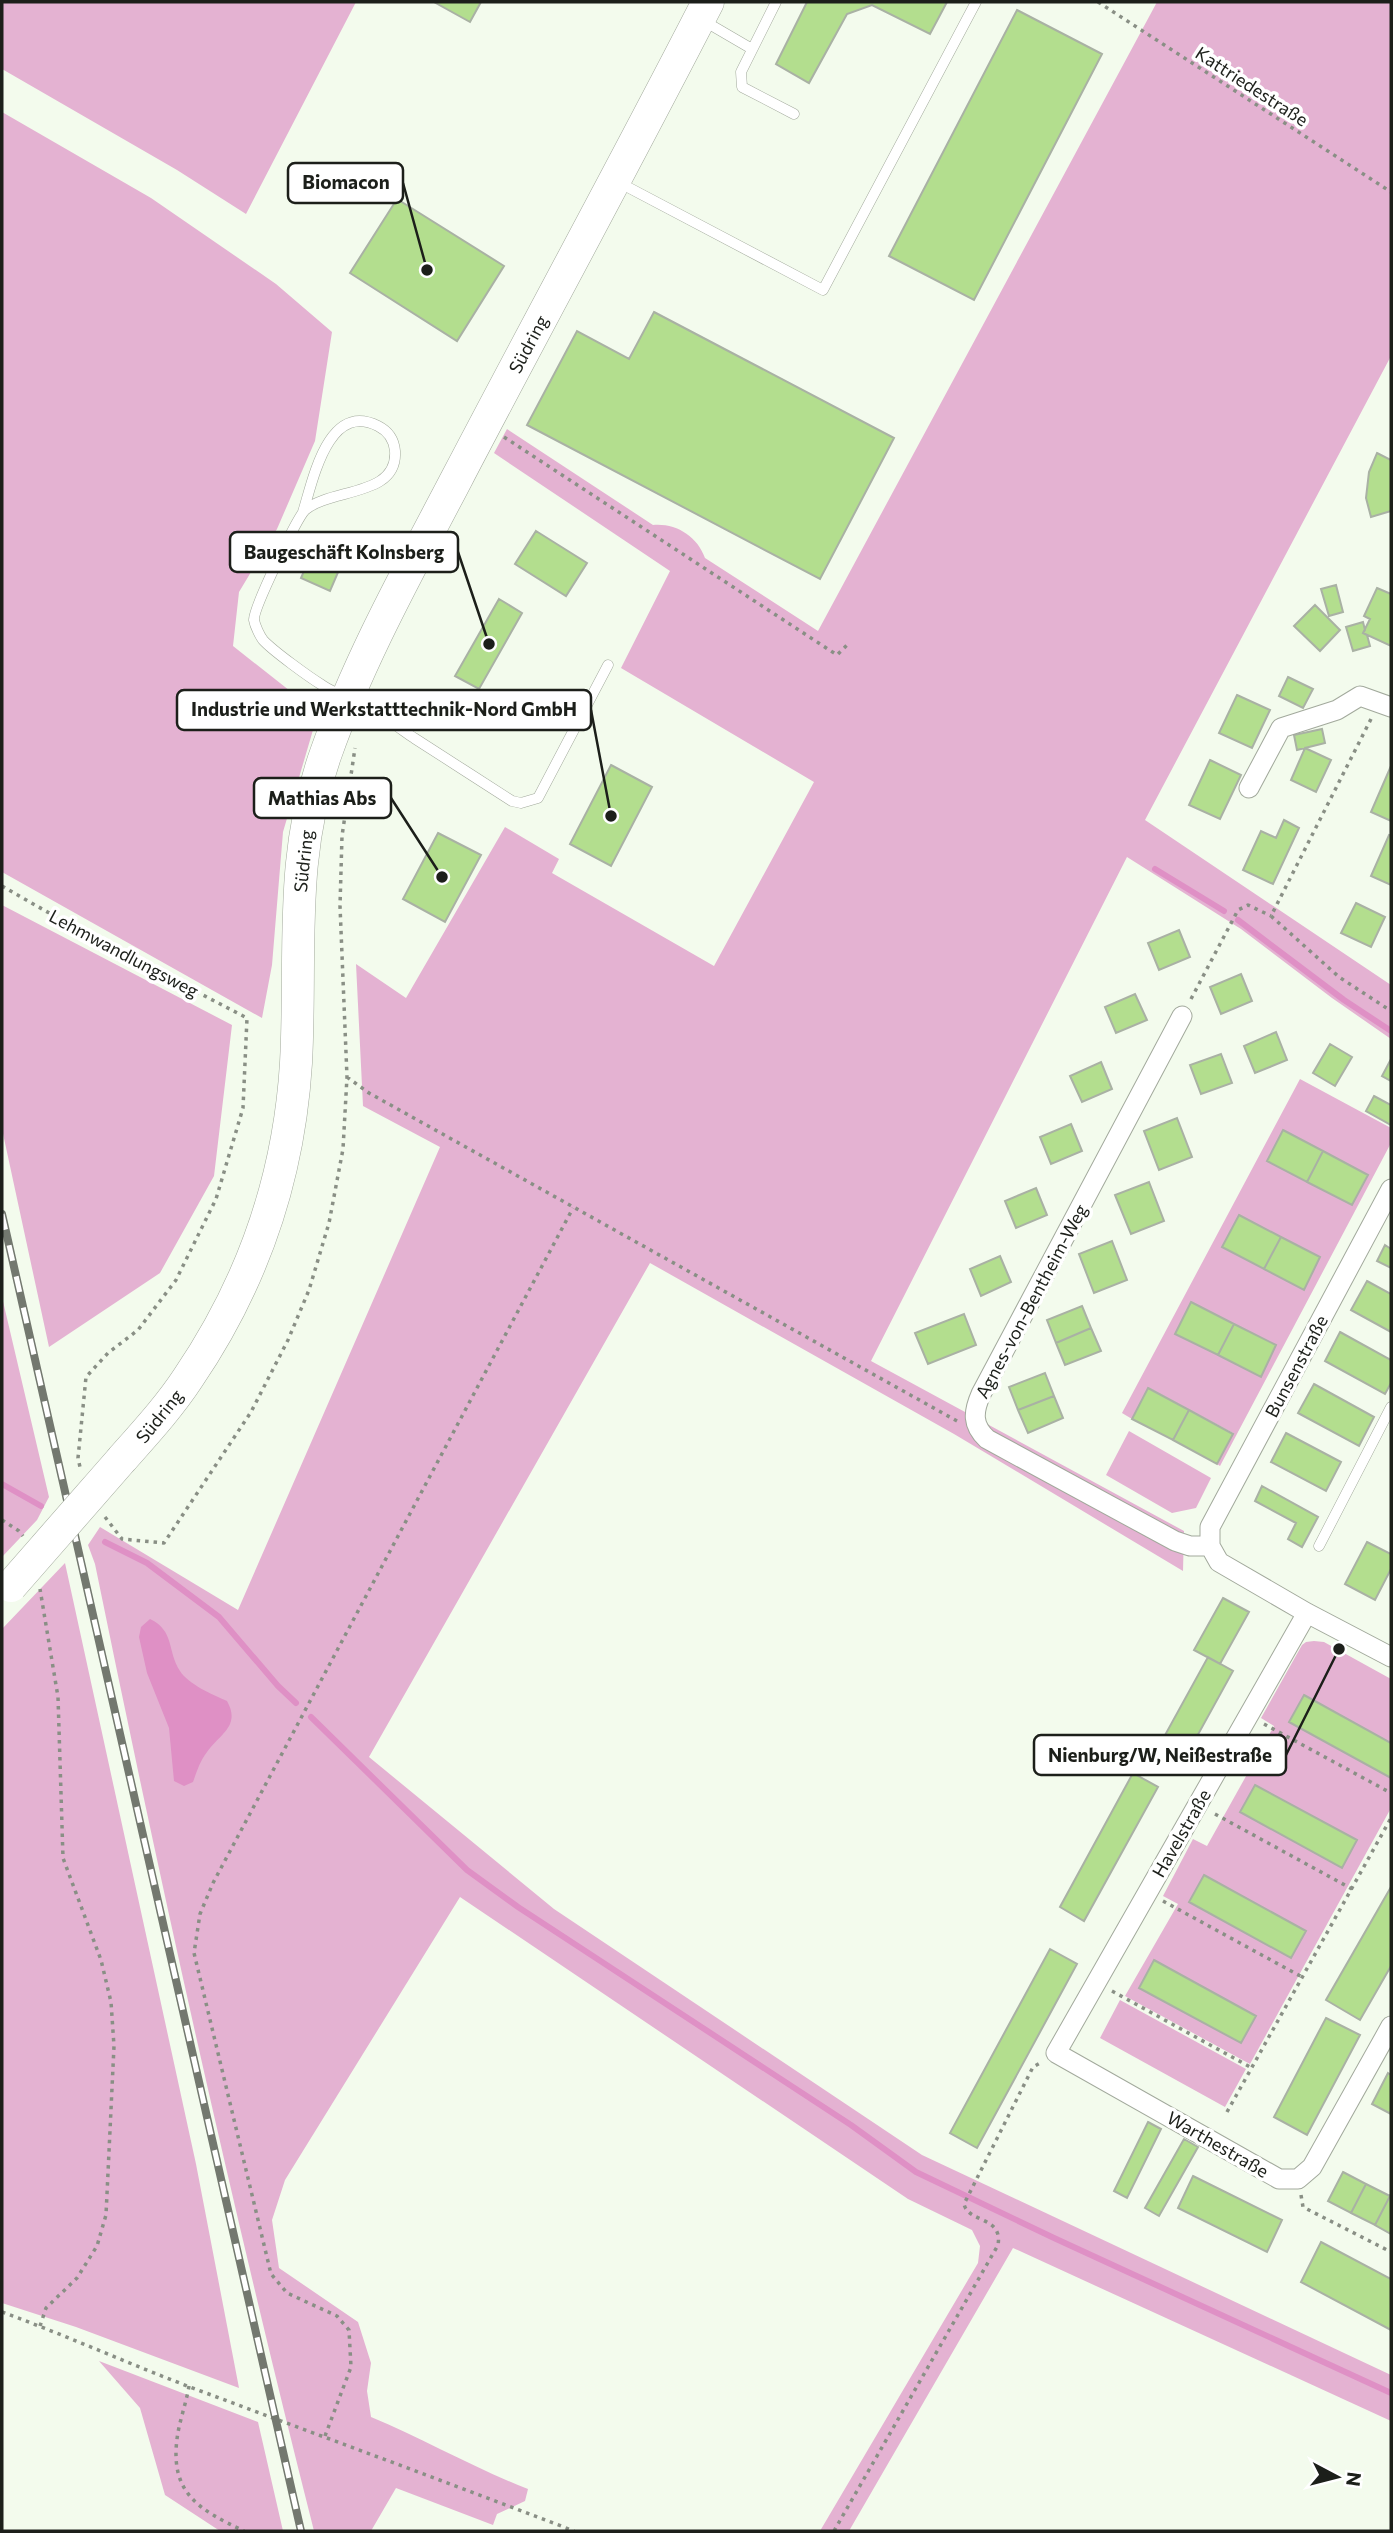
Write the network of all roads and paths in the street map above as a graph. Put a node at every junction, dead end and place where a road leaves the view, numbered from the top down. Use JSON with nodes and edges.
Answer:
{"nodes":[{"id":1,"x":776,"y":2,"type":"edge"},
{"id":2,"x":976,"y":2,"type":"edge"},
{"id":3,"x":1098,"y":2,"type":"edge"},
{"id":4,"x":703,"y":10,"type":"edge"},
{"id":5,"x":752,"y":48,"type":"junction"},
{"id":6,"x":794,"y":114,"type":"dead end"},
{"id":7,"x":615,"y":180,"type":"junction"},
{"id":8,"x":1391,"y":192,"type":"edge"},
{"id":9,"x":485,"y":424,"type":"junction"},
{"id":10,"x":303,"y":512,"type":"junction"},
{"id":11,"x":847,"y":645,"type":"dead end"},
{"id":12,"x":608,"y":665,"type":"dead end"},
{"id":13,"x":346,"y":697,"type":"junction"},
{"id":14,"x":1385,"y":705,"type":"edge"},
{"id":15,"x":354,"y":742,"type":"dead end"},
{"id":16,"x":1249,"y":788,"type":"dead end"},
{"id":17,"x":2,"y":886,"type":"edge"},
{"id":18,"x":1271,"y":916,"type":"junction"},
{"id":19,"x":1391,"y":1011,"type":"edge"},
{"id":20,"x":1182,"y":1016,"type":"joint"},
{"id":21,"x":346,"y":1077,"type":"junction"},
{"id":22,"x":1391,"y":1189,"type":"edge"},
{"id":23,"x":573,"y":1208,"type":"junction"},
{"id":24,"x":1386,"y":1212,"type":"edge"},
{"id":25,"x":1391,"y":1408,"type":"edge"},
{"id":26,"x":975,"y":1422,"type":"junction"},
{"id":27,"x":81,"y":1471,"type":"dead end"},
{"id":28,"x":97,"y":1507,"type":"dead end"},
{"id":29,"x":2,"y":1520,"type":"edge"},
{"id":30,"x":19,"y":1531,"type":"dead end"},
{"id":31,"x":1210,"y":1546,"type":"junction"},
{"id":32,"x":1319,"y":1546,"type":"dead end"},
{"id":33,"x":6,"y":1591,"type":"edge"},
{"id":34,"x":44,"y":1605,"type":"dead end"},
{"id":35,"x":1307,"y":1613,"type":"junction"},
{"id":36,"x":1391,"y":1657,"type":"edge"},
{"id":37,"x":1249,"y":1716,"type":"junction"},
{"id":38,"x":1391,"y":1793,"type":"edge"},
{"id":39,"x":1198,"y":1804,"type":"junction"},
{"id":40,"x":1391,"y":1818,"type":"edge"},
{"id":41,"x":1352,"y":1889,"type":"junction"},
{"id":42,"x":1147,"y":1892,"type":"junction"},
{"id":43,"x":1302,"y":1977,"type":"junction"},
{"id":44,"x":1096,"y":1982,"type":"junction"},
{"id":45,"x":1391,"y":2026,"type":"edge"},
{"id":46,"x":1056,"y":2053,"type":"junction"},
{"id":47,"x":1252,"y":2068,"type":"junction"},
{"id":48,"x":1227,"y":2112,"type":"dead end"},
{"id":49,"x":1298,"y":2179,"type":"junction"},
{"id":50,"x":1391,"y":2252,"type":"edge"},
{"id":51,"x":2,"y":2312,"type":"edge"},
{"id":52,"x":40,"y":2326,"type":"junction"},
{"id":53,"x":189,"y":2386,"type":"junction"},
{"id":54,"x":325,"y":2436,"type":"junction"},
{"id":55,"x":244,"y":2531,"type":"edge"},
{"id":56,"x":574,"y":2531,"type":"edge"},
{"id":57,"x":834,"y":2531,"type":"edge"}],
"edges":[{"from":1,"to":5,"type":"lane"},
{"from":2,"to":7,"type":"lane"},
{"from":3,"to":8,"type":"path","name":"Kattriedestraße"},
{"from":4,"to":5,"type":"lane"},
{"from":4,"to":7,"type":"main road","name":"Südring"},
{"from":5,"to":6,"type":"lane"},
{"from":7,"to":9,"type":"main road","name":"Südring"},
{"from":9,"to":11,"type":"path"},
{"from":9,"to":13,"type":"main road","name":"Südring"},
{"from":10,"to":10,"type":"lane"},
{"from":10,"to":13,"type":"lane"},
{"from":12,"to":13,"type":"lane"},
{"from":13,"to":33,"type":"main road","name":"Südring","bridge":true},
{"from":14,"to":16,"type":"street"},
{"from":14,"to":18,"type":"path"},
{"from":15,"to":21,"type":"path"},
{"from":17,"to":27,"type":"path","name":"Lehmwandlungsweg"},
{"from":18,"to":19,"type":"path"},
{"from":18,"to":20,"type":"path"},
{"from":20,"to":26,"type":"street","name":"Agnes-von-Bentheim-Weg"},
{"from":21,"to":23,"type":"path"},
{"from":21,"to":28,"type":"path"},
{"from":22,"to":24,"type":"street","name":"Bunsenstraße"},
{"from":23,"to":26,"type":"path"},
{"from":23,"to":54,"type":"path"},
{"from":24,"to":31,"type":"street","name":"Bunsenstraße"},
{"from":25,"to":32,"type":"lane"},
{"from":26,"to":31,"type":"street","name":"Agnes-von-Bentheim-Weg"},
{"from":29,"to":30,"type":"path"},
{"from":31,"to":35,"type":"street"},
{"from":34,"to":52,"type":"path"},
{"from":35,"to":36,"type":"street"},
{"from":35,"to":37,"type":"street","name":"Havelstraße"},
{"from":37,"to":38,"type":"path"},
{"from":37,"to":39,"type":"street","name":"Havelstraße"},
{"from":39,"to":41,"type":"path"},
{"from":39,"to":42,"type":"street","name":"Havelstraße"},
{"from":40,"to":41,"type":"path"},
{"from":41,"to":43,"type":"path"},
{"from":42,"to":43,"type":"path"},
{"from":42,"to":44,"type":"street","name":"Havelstraße"},
{"from":43,"to":47,"type":"path"},
{"from":44,"to":46,"type":"street","name":"Havelstraße"},
{"from":44,"to":47,"type":"path"},
{"from":45,"to":49,"type":"street"},
{"from":46,"to":49,"type":"street","name":"Warthestraße"},
{"from":46,"to":57,"type":"path"},
{"from":47,"to":48,"type":"path"},
{"from":49,"to":50,"type":"path"},
{"from":51,"to":52,"type":"path"},
{"from":52,"to":53,"type":"path"},
{"from":53,"to":54,"type":"path"},
{"from":53,"to":55,"type":"path"},
{"from":54,"to":56,"type":"path"}]}
